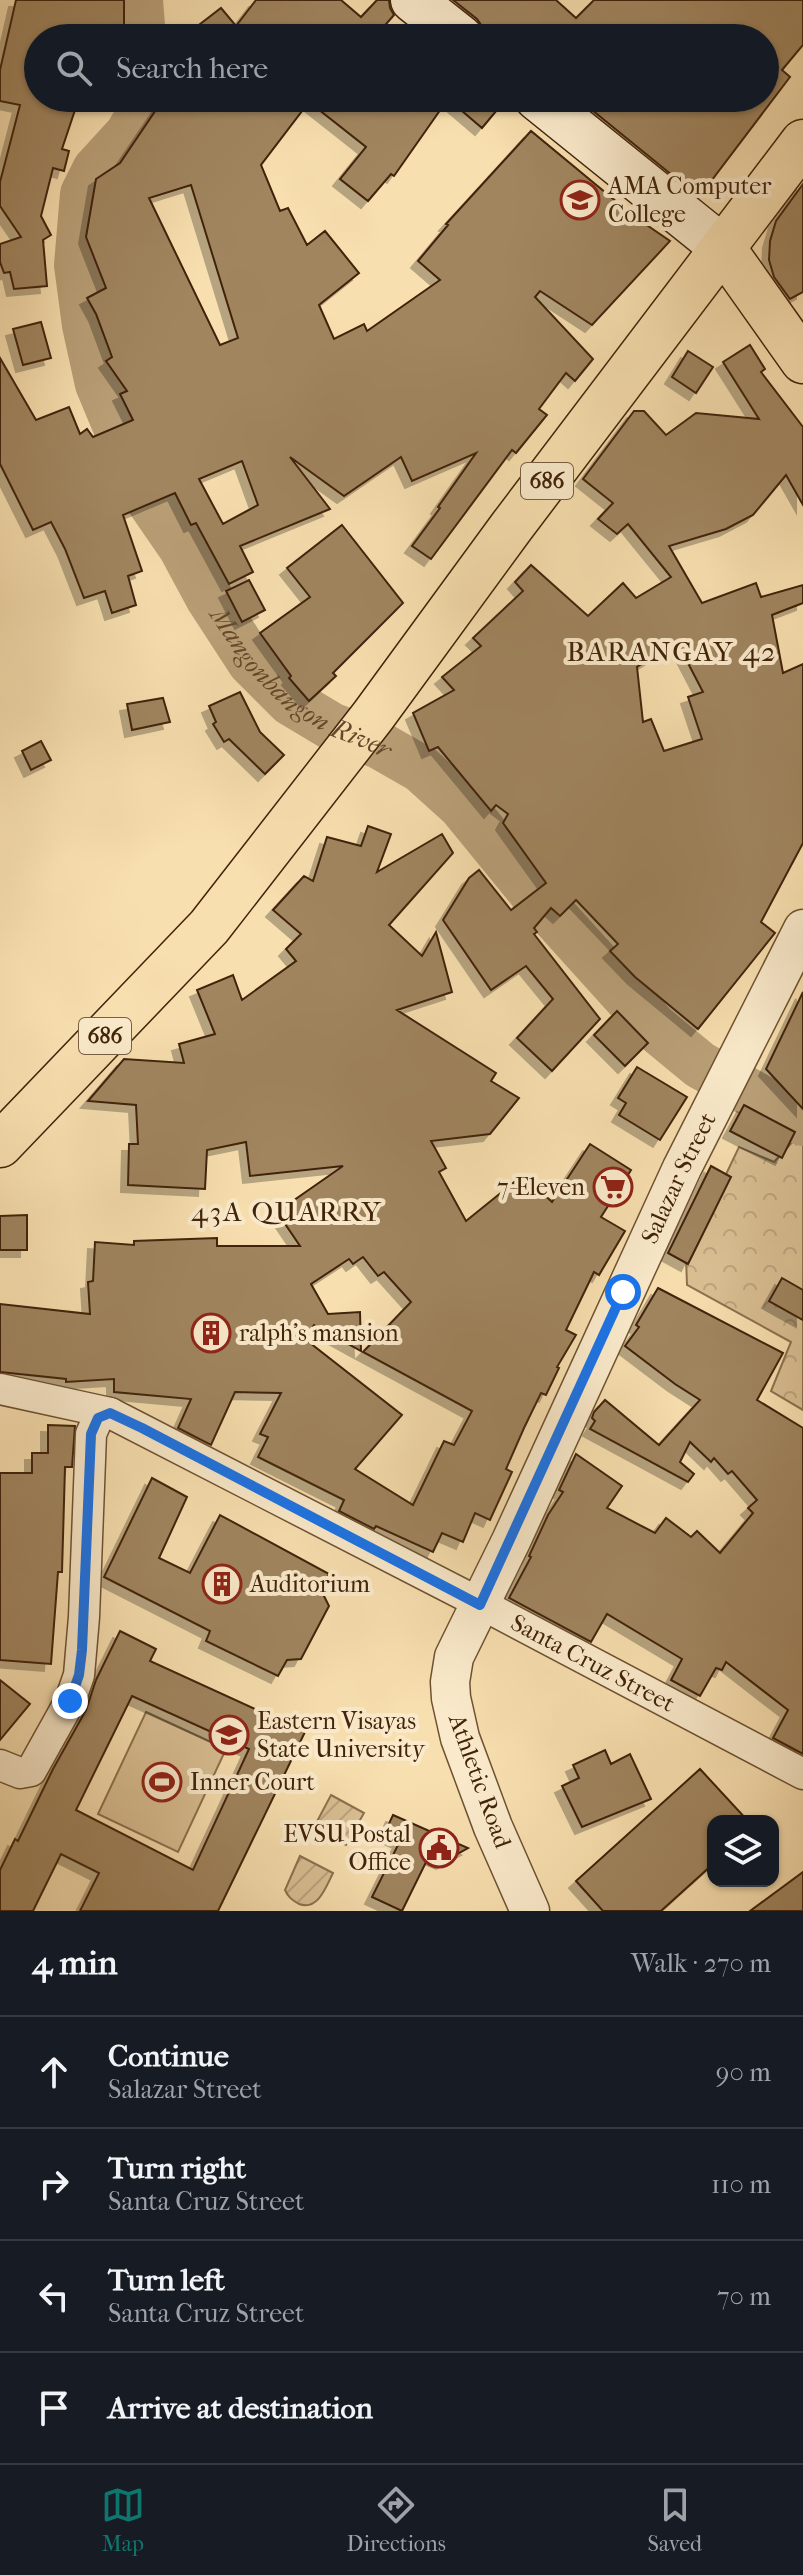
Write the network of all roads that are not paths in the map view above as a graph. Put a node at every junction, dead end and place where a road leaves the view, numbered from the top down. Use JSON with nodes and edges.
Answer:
{"nodes":[{"id":1,"x":413,"y":0,"type":"edge"},
{"id":2,"x":443,"y":24,"type":"edge"},
{"id":3,"x":554,"y":112,"type":"edge"},
{"id":4,"x":803,"y":142,"type":"edge"},
{"id":5,"x":735,"y":265,"type":"junction"},
{"id":6,"x":803,"y":361,"type":"edge"},
{"id":7,"x":803,"y":929,"type":"edge"},
{"id":8,"x":0,"y":1145,"type":"edge"},
{"id":9,"x":0,"y":1389,"type":"edge"},
{"id":10,"x":110,"y":1413,"type":"junction"},
{"id":11,"x":480,"y":1605,"type":"junction"},
{"id":12,"x":0,"y":1765,"type":"edge"},
{"id":13,"x":803,"y":1774,"type":"edge"},
{"id":14,"x":530,"y":1911,"type":"edge"}],
"edges":[{"from":1,"to":2,"type":"main road"},
{"from":3,"to":5,"type":"main road"},
{"from":4,"to":5,"type":"main road","number":"686"},
{"from":5,"to":6,"type":"main road"},
{"from":5,"to":8,"type":"main road","number":"686"},
{"from":7,"to":11,"type":"street","name":"Salazar Street"},
{"from":9,"to":10,"type":"street","name":"Santa Cruz Street"},
{"from":10,"to":11,"type":"street","name":"Santa Cruz Street"},
{"from":10,"to":12,"type":"street"},
{"from":11,"to":13,"type":"street","name":"Santa Cruz Street"},
{"from":11,"to":14,"type":"street","name":"Athletic Road"}]}
